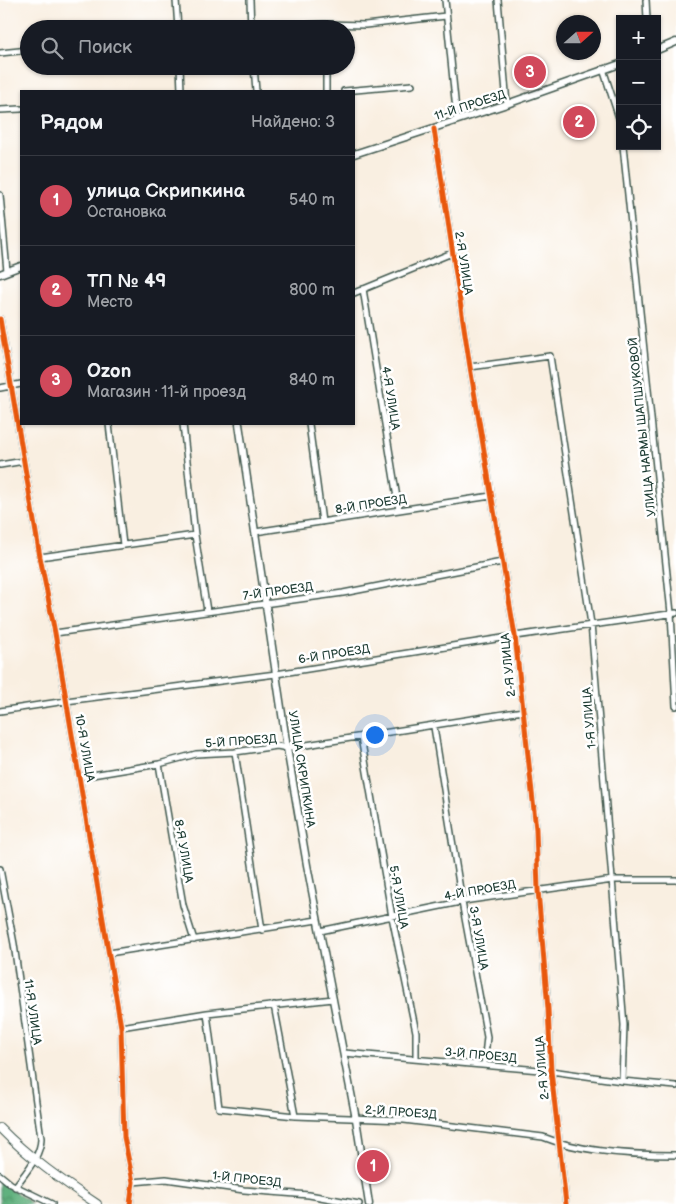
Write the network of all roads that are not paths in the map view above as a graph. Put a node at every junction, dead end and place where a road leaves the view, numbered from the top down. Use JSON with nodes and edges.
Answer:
{"nodes":[{"id":1,"x":176,"y":0,"type":"edge"},
{"id":2,"x":250,"y":0,"type":"edge"},
{"id":3,"x":445,"y":0,"type":"edge"},
{"id":4,"x":498,"y":0,"type":"edge"},
{"id":5,"x":646,"y":0,"type":"edge"},
{"id":6,"x":647,"y":15,"type":"edge"},
{"id":7,"x":446,"y":16,"type":"junction"},
{"id":8,"x":177,"y":20,"type":"edge"},
{"id":9,"x":251,"y":20,"type":"edge"},
{"id":10,"x":355,"y":25,"type":"edge"},
{"id":11,"x":676,"y":42,"type":"edge"},
{"id":12,"x":661,"y":48,"type":"edge"},
{"id":13,"x":20,"y":51,"type":"edge"},
{"id":14,"x":0,"y":53,"type":"edge"},
{"id":15,"x":616,"y":65,"type":"edge"},
{"id":16,"x":603,"y":69,"type":"junction"},
{"id":17,"x":180,"y":75,"type":"edge"},
{"id":18,"x":255,"y":75,"type":"edge"},
{"id":19,"x":326,"y":75,"type":"edge"},
{"id":20,"x":412,"y":85,"type":"dead end"},
{"id":21,"x":181,"y":90,"type":"edge"},
{"id":22,"x":256,"y":90,"type":"edge"},
{"id":23,"x":326,"y":90,"type":"edge"},
{"id":24,"x":355,"y":90,"type":"edge"},
{"id":25,"x":508,"y":104,"type":"junction"},
{"id":26,"x":20,"y":108,"type":"edge"},
{"id":27,"x":616,"y":109,"type":"edge"},
{"id":28,"x":0,"y":110,"type":"edge"},
{"id":29,"x":457,"y":120,"type":"junction"},
{"id":30,"x":434,"y":129,"type":"junction"},
{"id":31,"x":623,"y":150,"type":"edge"},
{"id":32,"x":355,"y":154,"type":"edge"},
{"id":33,"x":0,"y":195,"type":"edge"},
{"id":34,"x":452,"y":253,"type":"junction"},
{"id":35,"x":20,"y":266,"type":"edge"},
{"id":36,"x":7,"y":271,"type":"junction"},
{"id":37,"x":0,"y":274,"type":"edge"},
{"id":38,"x":363,"y":289,"type":"junction"},
{"id":39,"x":355,"y":293,"type":"edge"},
{"id":40,"x":0,"y":319,"type":"edge"},
{"id":41,"x":470,"y":367,"type":"junction"},
{"id":42,"x":20,"y":384,"type":"edge"},
{"id":43,"x":12,"y":387,"type":"junction"},
{"id":44,"x":0,"y":388,"type":"edge"},
{"id":45,"x":109,"y":425,"type":"edge"},
{"id":46,"x":183,"y":425,"type":"edge"},
{"id":47,"x":239,"y":425,"type":"edge"},
{"id":48,"x":309,"y":425,"type":"edge"},
{"id":49,"x":24,"y":461,"type":"junction"},
{"id":50,"x":0,"y":465,"type":"edge"},
{"id":51,"x":491,"y":496,"type":"junction"},
{"id":52,"x":399,"y":510,"type":"junction"},
{"id":53,"x":322,"y":522,"type":"junction"},
{"id":54,"x":255,"y":532,"type":"junction"},
{"id":55,"x":195,"y":535,"type":"junction"},
{"id":56,"x":123,"y":545,"type":"junction"},
{"id":57,"x":40,"y":556,"type":"junction"},
{"id":58,"x":502,"y":562,"type":"junction"},
{"id":59,"x":265,"y":603,"type":"junction"},
{"id":60,"x":207,"y":612,"type":"junction"},
{"id":61,"x":674,"y":613,"type":"edge"},
{"id":62,"x":591,"y":624,"type":"junction"},
{"id":63,"x":55,"y":633,"type":"junction"},
{"id":64,"x":515,"y":636,"type":"junction"},
{"id":65,"x":276,"y":674,"type":"junction"},
{"id":66,"x":66,"y":701,"type":"junction"},
{"id":67,"x":676,"y":706,"type":"edge"},
{"id":68,"x":0,"y":711,"type":"edge"},
{"id":69,"x":522,"y":711,"type":"junction"},
{"id":70,"x":434,"y":726,"type":"junction"},
{"id":71,"x":362,"y":738,"type":"junction"},
{"id":72,"x":287,"y":748,"type":"junction"},
{"id":73,"x":235,"y":752,"type":"junction"},
{"id":74,"x":159,"y":764,"type":"junction"},
{"id":75,"x":80,"y":777,"type":"junction"},
{"id":76,"x":0,"y":869,"type":"edge"},
{"id":77,"x":613,"y":880,"type":"junction"},
{"id":78,"x":676,"y":880,"type":"edge"},
{"id":79,"x":538,"y":890,"type":"junction"},
{"id":80,"x":462,"y":902,"type":"junction"},
{"id":81,"x":392,"y":917,"type":"junction"},
{"id":82,"x":318,"y":920,"type":"junction"},
{"id":83,"x":262,"y":930,"type":"junction"},
{"id":84,"x":320,"y":931,"type":"junction"},
{"id":85,"x":194,"y":940,"type":"junction"},
{"id":86,"x":109,"y":954,"type":"junction"},
{"id":87,"x":333,"y":999,"type":"junction"},
{"id":88,"x":274,"y":1005,"type":"junction"},
{"id":89,"x":207,"y":1013,"type":"junction"},
{"id":90,"x":121,"y":1027,"type":"junction"},
{"id":91,"x":344,"y":1053,"type":"junction"},
{"id":92,"x":416,"y":1059,"type":"junction"},
{"id":93,"x":484,"y":1065,"type":"junction"},
{"id":94,"x":551,"y":1071,"type":"junction"},
{"id":95,"x":622,"y":1081,"type":"junction"},
{"id":96,"x":676,"y":1086,"type":"edge"},
{"id":97,"x":296,"y":1116,"type":"junction"},
{"id":98,"x":356,"y":1119,"type":"junction"},
{"id":99,"x":0,"y":1128,"type":"edge"},
{"id":100,"x":559,"y":1144,"type":"junction"},
{"id":101,"x":676,"y":1156,"type":"edge"},
{"id":102,"x":35,"y":1158,"type":"junction"},
{"id":103,"x":0,"y":1175,"type":"edge"},
{"id":104,"x":133,"y":1182,"type":"junction"},
{"id":105,"x":15,"y":1186,"type":"junction"},
{"id":106,"x":52,"y":1204,"type":"edge"},
{"id":107,"x":97,"y":1204,"type":"edge"},
{"id":108,"x":130,"y":1204,"type":"edge"},
{"id":109,"x":359,"y":1204,"type":"edge"},
{"id":110,"x":369,"y":1204,"type":"edge"},
{"id":111,"x":566,"y":1204,"type":"edge"}],
"edges":[{"from":1,"to":8,"type":"street"},
{"from":2,"to":9,"type":"street"},
{"from":3,"to":7,"type":"street"},
{"from":4,"to":25,"type":"street"},
{"from":5,"to":6,"type":"street"},
{"from":7,"to":10,"type":"street"},
{"from":7,"to":29,"type":"street"},
{"from":11,"to":12,"type":"street"},
{"from":13,"to":14,"type":"street"},
{"from":15,"to":16,"type":"street","name":"11-Й ПРОЕЗД"},
{"from":16,"to":25,"type":"street","name":"11-Й ПРОЕЗД"},
{"from":16,"to":27,"type":"street"},
{"from":17,"to":21,"type":"street"},
{"from":18,"to":22,"type":"street"},
{"from":19,"to":23,"type":"street"},
{"from":20,"to":24,"type":"street"},
{"from":25,"to":29,"type":"street","name":"11-Й ПРОЕЗД"},
{"from":26,"to":28,"type":"street"},
{"from":29,"to":30,"type":"street","name":"11-Й ПРОЕЗД"},
{"from":30,"to":32,"type":"street","name":"11-Й ПРОЕЗД"},
{"from":30,"to":34,"type":"street","name":"2-Я УЛИЦА"},
{"from":31,"to":61,"type":"street","name":"УЛИЦА НАРМЫ ШАПШУКОВОЙ"},
{"from":33,"to":36,"type":"street"},
{"from":34,"to":38,"type":"street"},
{"from":34,"to":41,"type":"street","name":"2-Я УЛИЦА"},
{"from":35,"to":36,"type":"street"},
{"from":36,"to":37,"type":"street"},
{"from":38,"to":39,"type":"street"},
{"from":38,"to":52,"type":"street","name":"4-Я УЛИЦА"},
{"from":40,"to":43,"type":"street","name":"10-Я УЛИЦА"},
{"from":41,"to":51,"type":"street","name":"2-Я УЛИЦА"},
{"from":41,"to":62,"type":"street","name":"1-Я УЛИЦА"},
{"from":42,"to":43,"type":"street"},
{"from":43,"to":44,"type":"street"},
{"from":43,"to":49,"type":"street","name":"10-Я УЛИЦА"},
{"from":45,"to":56,"type":"street"},
{"from":46,"to":55,"type":"street"},
{"from":47,"to":54,"type":"street","name":"УЛИЦА СКРИПКИНА"},
{"from":48,"to":53,"type":"street"},
{"from":49,"to":50,"type":"street"},
{"from":49,"to":57,"type":"street","name":"10-Я УЛИЦА"},
{"from":51,"to":52,"type":"street","name":"8-Й ПРОЕЗД"},
{"from":51,"to":58,"type":"street","name":"2-Я УЛИЦА"},
{"from":52,"to":53,"type":"street","name":"8-Й ПРОЕЗД"},
{"from":53,"to":54,"type":"street","name":"8-Й ПРОЕЗД"},
{"from":54,"to":59,"type":"street","name":"УЛИЦА СКРИПКИНА"},
{"from":55,"to":56,"type":"street"},
{"from":55,"to":60,"type":"street"},
{"from":56,"to":57,"type":"street"},
{"from":57,"to":63,"type":"street","name":"10-Я УЛИЦА"},
{"from":58,"to":59,"type":"street","name":"7-Й ПРОЕЗД"},
{"from":58,"to":64,"type":"street","name":"2-Я УЛИЦА"},
{"from":59,"to":60,"type":"street","name":"7-Й ПРОЕЗД"},
{"from":59,"to":65,"type":"street","name":"УЛИЦА СКРИПКИНА"},
{"from":60,"to":63,"type":"street","name":"7-Й ПРОЕЗД"},
{"from":61,"to":62,"type":"street","name":"6-Й ПРОЕЗД"},
{"from":61,"to":67,"type":"street","name":"УЛИЦА НАРМЫ ШАПШУКОВОЙ"},
{"from":62,"to":64,"type":"street","name":"6-Й ПРОЕЗД"},
{"from":62,"to":77,"type":"street","name":"1-Я УЛИЦА"},
{"from":63,"to":66,"type":"street","name":"10-Я УЛИЦА"},
{"from":64,"to":65,"type":"street","name":"6-Й ПРОЕЗД"},
{"from":64,"to":69,"type":"street","name":"2-Я УЛИЦА"},
{"from":65,"to":66,"type":"street","name":"6-Й ПРОЕЗД"},
{"from":65,"to":72,"type":"street","name":"УЛИЦА СКРИПКИНА"},
{"from":66,"to":68,"type":"street","name":"6-Й ПРОЕЗД"},
{"from":66,"to":75,"type":"street","name":"10-Я УЛИЦА"},
{"from":69,"to":70,"type":"street","name":"5-Й ПРОЕЗД"},
{"from":69,"to":79,"type":"street","name":"2-Я УЛИЦА"},
{"from":70,"to":71,"type":"street","name":"5-Й ПРОЕЗД"},
{"from":70,"to":80,"type":"street","name":"3-Я УЛИЦА"},
{"from":71,"to":72,"type":"street","name":"5-Й ПРОЕЗД"},
{"from":71,"to":81,"type":"street","name":"5-Я УЛИЦА"},
{"from":72,"to":73,"type":"street","name":"5-Й ПРОЕЗД"},
{"from":72,"to":82,"type":"street","name":"УЛИЦА СКРИПКИНА"},
{"from":73,"to":74,"type":"street","name":"5-Й ПРОЕЗД"},
{"from":73,"to":83,"type":"street"},
{"from":74,"to":75,"type":"street","name":"5-Й ПРОЕЗД"},
{"from":74,"to":85,"type":"street","name":"8-Я УЛИЦА"},
{"from":75,"to":86,"type":"street","name":"10-Я УЛИЦА"},
{"from":76,"to":102,"type":"street","name":"11-Я УЛИЦА"},
{"from":77,"to":78,"type":"street","name":"4-Й ПРОЕЗД"},
{"from":77,"to":79,"type":"street","name":"4-Й ПРОЕЗД"},
{"from":77,"to":95,"type":"street","name":"1-Я УЛИЦА"},
{"from":79,"to":80,"type":"street","name":"4-Й ПРОЕЗД"},
{"from":79,"to":94,"type":"street","name":"2-Я УЛИЦА"},
{"from":80,"to":81,"type":"street","name":"4-Й ПРОЕЗД"},
{"from":80,"to":93,"type":"street","name":"3-Я УЛИЦА"},
{"from":81,"to":84,"type":"street","name":"4-Й ПРОЕЗД"},
{"from":81,"to":92,"type":"street","name":"5-Я УЛИЦА"},
{"from":82,"to":83,"type":"street"},
{"from":82,"to":84,"type":"street","name":"УЛИЦА СКРИПКИНА"},
{"from":83,"to":85,"type":"street"},
{"from":84,"to":87,"type":"street","name":"УЛИЦА СКРИПКИНА"},
{"from":85,"to":86,"type":"street"},
{"from":86,"to":90,"type":"street","name":"10-Я УЛИЦА"},
{"from":87,"to":88,"type":"street"},
{"from":87,"to":91,"type":"street","name":"УЛИЦА СКРИПКИНА"},
{"from":88,"to":89,"type":"street"},
{"from":88,"to":97,"type":"street"},
{"from":89,"to":90,"type":"street"},
{"from":89,"to":97,"type":"street","name":"2-Й ПРОЕЗД"},
{"from":90,"to":104,"type":"street","name":"10-Я УЛИЦА"},
{"from":91,"to":92,"type":"street","name":"3-Й ПРОЕЗД"},
{"from":91,"to":98,"type":"street","name":"УЛИЦА СКРИПКИНА"},
{"from":92,"to":93,"type":"street","name":"3-Й ПРОЕЗД"},
{"from":93,"to":94,"type":"street","name":"3-Й ПРОЕЗД"},
{"from":94,"to":95,"type":"street","name":"3-Й ПРОЕЗД"},
{"from":94,"to":100,"type":"street","name":"2-Я УЛИЦА"},
{"from":95,"to":96,"type":"street","name":"3-Й ПРОЕЗД"},
{"from":97,"to":98,"type":"street","name":"2-Й ПРОЕЗД"},
{"from":98,"to":100,"type":"street","name":"2-Й ПРОЕЗД"},
{"from":98,"to":110,"type":"street","name":"УЛИЦА СКРИПКИНА"},
{"from":99,"to":102,"type":"main road"},
{"from":100,"to":101,"type":"street","name":"2-Й ПРОЕЗД"},
{"from":100,"to":111,"type":"street","name":"2-Я УЛИЦА"},
{"from":102,"to":105,"type":"street"},
{"from":102,"to":107,"type":"main road"},
{"from":103,"to":105,"type":"street"},
{"from":104,"to":108,"type":"street","name":"10-Я УЛИЦА"},
{"from":104,"to":109,"type":"street","name":"1-Й ПРОЕЗД"},
{"from":105,"to":106,"type":"street"}]}
